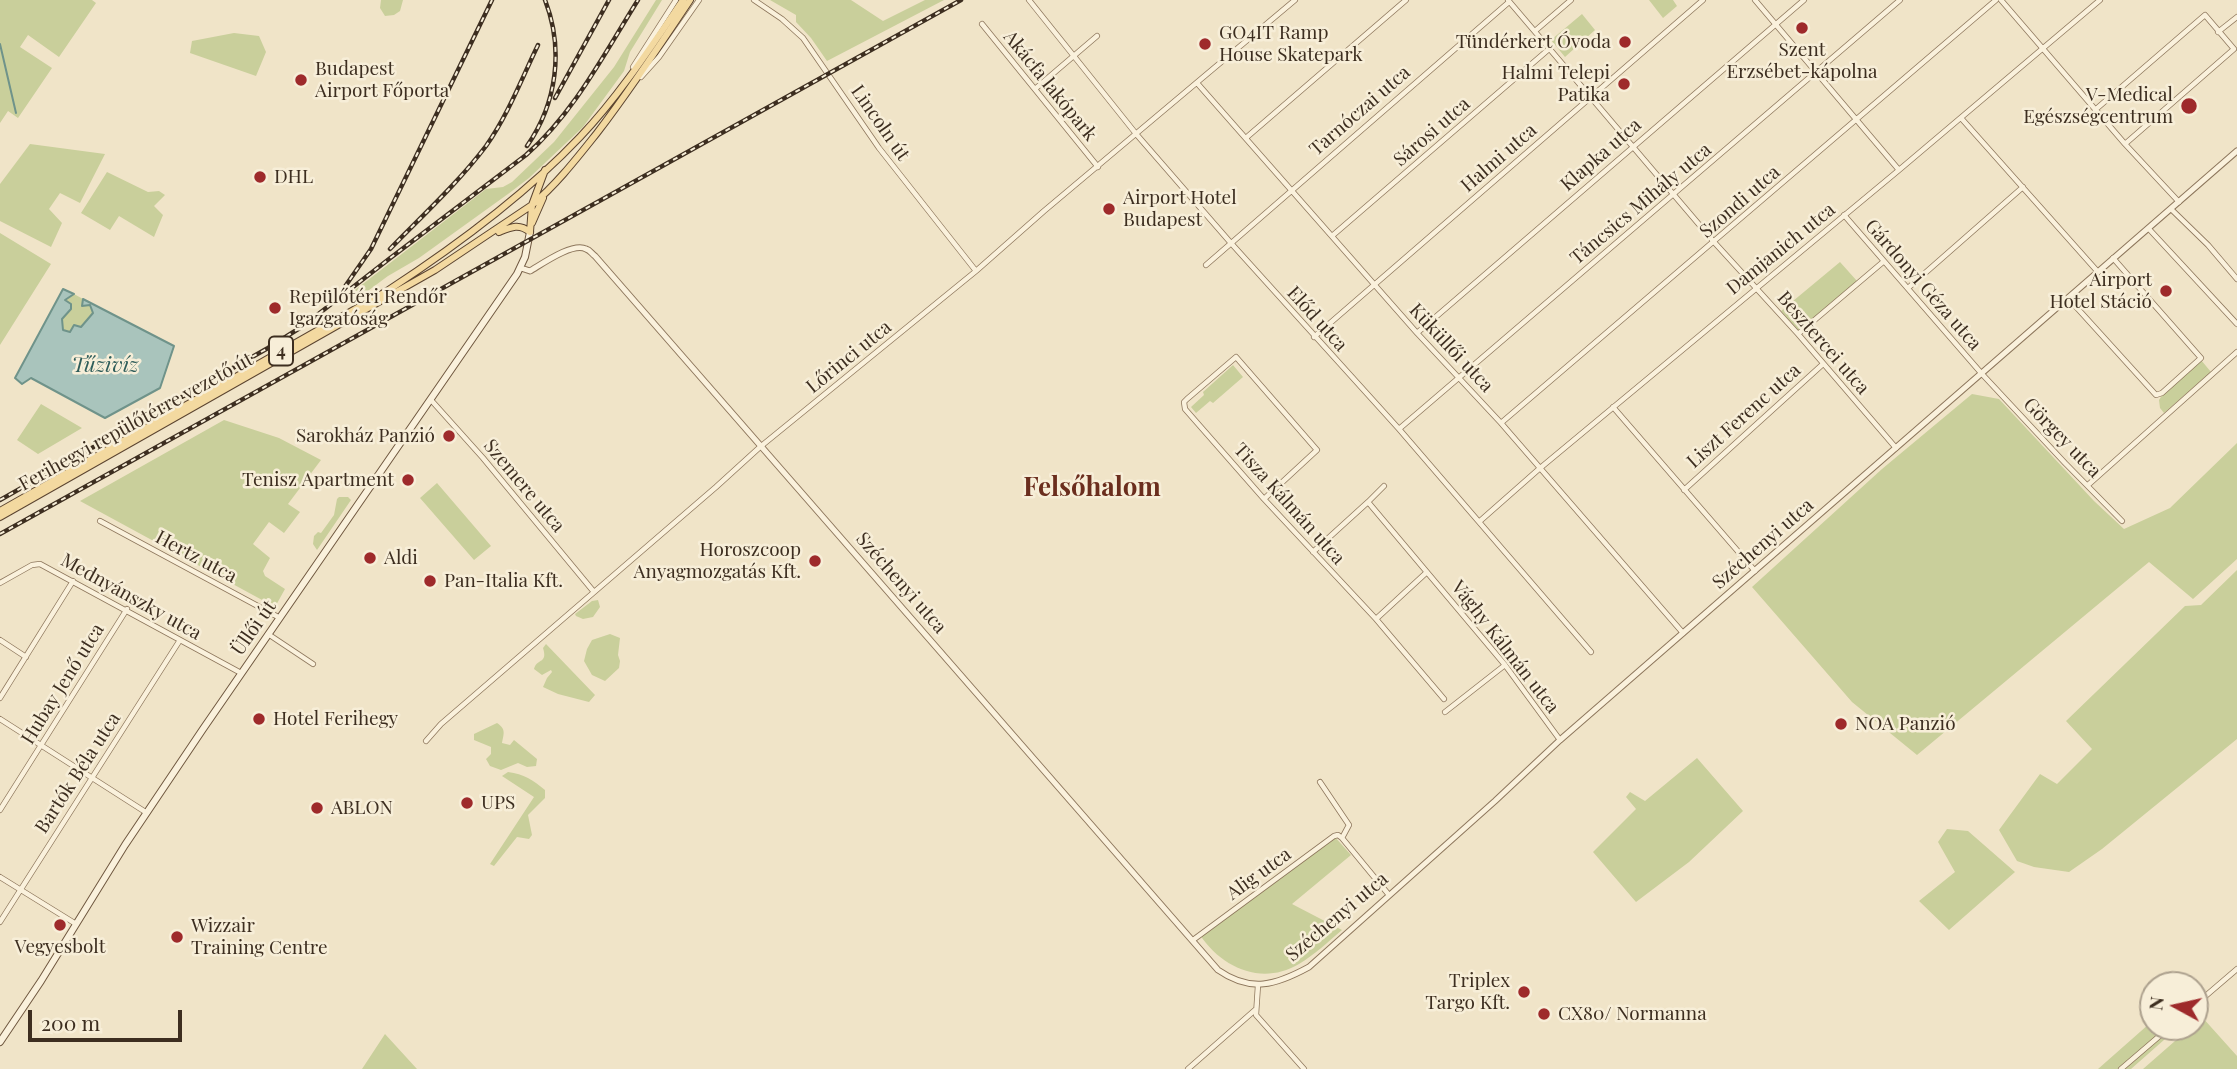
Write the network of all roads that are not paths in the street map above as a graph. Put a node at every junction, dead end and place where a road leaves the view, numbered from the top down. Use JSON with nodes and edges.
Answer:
{"nodes":[{"id":1,"x":676,"y":0,"type":"edge"},
{"id":2,"x":682,"y":0,"type":"edge"},
{"id":3,"x":690,"y":0,"type":"edge"},
{"id":4,"x":699,"y":0,"type":"edge"},
{"id":5,"x":754,"y":0,"type":"edge"},
{"id":6,"x":1030,"y":0,"type":"edge"},
{"id":7,"x":1295,"y":0,"type":"edge"},
{"id":8,"x":1406,"y":0,"type":"edge"},
{"id":9,"x":1571,"y":0,"type":"edge"},
{"id":10,"x":1703,"y":0,"type":"edge"},
{"id":11,"x":1755,"y":0,"type":"edge"},
{"id":12,"x":1804,"y":0,"type":"edge"},
{"id":13,"x":1900,"y":0,"type":"edge"},
{"id":14,"x":1998,"y":0,"type":"edge"},
{"id":15,"x":2100,"y":0,"type":"edge"},
{"id":16,"x":1508,"y":1,"type":"edge"},
{"id":17,"x":2237,"y":17,"type":"edge"},
{"id":18,"x":982,"y":24,"type":"dead end"},
{"id":19,"x":1776,"y":24,"type":"junction"},
{"id":20,"x":1535,"y":31,"type":"junction"},
{"id":21,"x":2218,"y":32,"type":"junction"},
{"id":22,"x":1097,"y":36,"type":"dead end"},
{"id":23,"x":1549,"y":49,"type":"junction"},
{"id":24,"x":2043,"y":49,"type":"junction"},
{"id":25,"x":651,"y":53,"type":"junction"},
{"id":26,"x":1075,"y":55,"type":"junction"},
{"id":27,"x":1816,"y":72,"type":"junction"},
{"id":28,"x":629,"y":83,"type":"junction"},
{"id":29,"x":1197,"y":83,"type":"junction"},
{"id":30,"x":1035,"y":89,"type":"junction"},
{"id":31,"x":1591,"y":97,"type":"junction"},
{"id":32,"x":2095,"y":110,"type":"junction"},
{"id":33,"x":1961,"y":118,"type":"junction"},
{"id":34,"x":1857,"y":119,"type":"junction"},
{"id":35,"x":1137,"y":135,"type":"junction"},
{"id":36,"x":1247,"y":137,"type":"junction"},
{"id":37,"x":2125,"y":145,"type":"junction"},
{"id":38,"x":1633,"y":147,"type":"junction"},
{"id":39,"x":2237,"y":151,"type":"edge"},
{"id":40,"x":1098,"y":167,"type":"junction"},
{"id":41,"x":546,"y":169,"type":"junction"},
{"id":42,"x":1899,"y":170,"type":"junction"},
{"id":43,"x":2023,"y":187,"type":"junction"},
{"id":44,"x":1291,"y":190,"type":"junction"},
{"id":45,"x":546,"y":194,"type":"junction"},
{"id":46,"x":1674,"y":195,"type":"junction"},
{"id":47,"x":2179,"y":202,"type":"junction"},
{"id":48,"x":533,"y":205,"type":"junction"},
{"id":49,"x":2171,"y":209,"type":"junction"},
{"id":50,"x":1844,"y":215,"type":"junction"},
{"id":51,"x":2149,"y":229,"type":"junction"},
{"id":52,"x":530,"y":232,"type":"junction"},
{"id":53,"x":488,"y":236,"type":"junction"},
{"id":54,"x":1332,"y":236,"type":"junction"},
{"id":55,"x":1230,"y":242,"type":"junction"},
{"id":56,"x":1714,"y":242,"type":"junction"},
{"id":57,"x":2113,"y":258,"type":"junction"},
{"id":58,"x":1883,"y":262,"type":"junction"},
{"id":59,"x":1206,"y":265,"type":"dead end"},
{"id":60,"x":521,"y":268,"type":"junction"},
{"id":61,"x":976,"y":271,"type":"junction"},
{"id":62,"x":2098,"y":272,"type":"junction"},
{"id":63,"x":2237,"y":279,"type":"edge"},
{"id":64,"x":1374,"y":284,"type":"junction"},
{"id":65,"x":1756,"y":288,"type":"junction"},
{"id":66,"x":1908,"y":288,"type":"junction"},
{"id":67,"x":2068,"y":298,"type":"junction"},
{"id":68,"x":2237,"y":324,"type":"edge"},
{"id":69,"x":1417,"y":333,"type":"junction"},
{"id":70,"x":1798,"y":334,"type":"junction"},
{"id":71,"x":1314,"y":337,"type":"junction"},
{"id":72,"x":2237,"y":352,"type":"edge"},
{"id":73,"x":1823,"y":364,"type":"junction"},
{"id":74,"x":1982,"y":374,"type":"junction"},
{"id":75,"x":1460,"y":377,"type":"junction"},
{"id":76,"x":431,"y":400,"type":"junction"},
{"id":77,"x":1612,"y":407,"type":"junction"},
{"id":78,"x":1501,"y":424,"type":"junction"},
{"id":79,"x":1399,"y":429,"type":"junction"},
{"id":80,"x":760,"y":447,"type":"junction"},
{"id":81,"x":1896,"y":449,"type":"junction"},
{"id":82,"x":1539,"y":468,"type":"junction"},
{"id":83,"x":2088,"y":485,"type":"junction"},
{"id":84,"x":1384,"y":486,"type":"dead end"},
{"id":85,"x":1684,"y":490,"type":"junction"},
{"id":86,"x":1264,"y":499,"type":"junction"},
{"id":87,"x":1368,"y":502,"type":"junction"},
{"id":88,"x":0,"y":511,"type":"edge"},
{"id":89,"x":0,"y":517,"type":"edge"},
{"id":90,"x":2123,"y":521,"type":"dead end"},
{"id":91,"x":100,"y":522,"type":"dead end"},
{"id":92,"x":1480,"y":522,"type":"junction"},
{"id":93,"x":1313,"y":552,"type":"junction"},
{"id":94,"x":1427,"y":572,"type":"junction"},
{"id":95,"x":1756,"y":572,"type":"junction"},
{"id":96,"x":73,"y":581,"type":"junction"},
{"id":97,"x":0,"y":583,"type":"edge"},
{"id":98,"x":594,"y":592,"type":"junction"},
{"id":99,"x":127,"y":609,"type":"junction"},
{"id":100,"x":280,"y":618,"type":"junction"},
{"id":101,"x":1376,"y":619,"type":"junction"},
{"id":102,"x":268,"y":634,"type":"junction"},
{"id":103,"x":1684,"y":634,"type":"junction"},
{"id":104,"x":0,"y":640,"type":"edge"},
{"id":105,"x":180,"y":640,"type":"junction"},
{"id":106,"x":1591,"y":652,"type":"dead end"},
{"id":107,"x":26,"y":657,"type":"junction"},
{"id":108,"x":313,"y":664,"type":"dead end"},
{"id":109,"x":1505,"y":665,"type":"junction"},
{"id":110,"x":241,"y":673,"type":"junction"},
{"id":111,"x":0,"y":698,"type":"edge"},
{"id":112,"x":1444,"y":699,"type":"dead end"},
{"id":113,"x":1445,"y":712,"type":"dead end"},
{"id":114,"x":0,"y":719,"type":"edge"},
{"id":115,"x":1560,"y":740,"type":"junction"},
{"id":116,"x":426,"y":741,"type":"dead end"},
{"id":117,"x":41,"y":745,"type":"junction"},
{"id":118,"x":93,"y":778,"type":"junction"},
{"id":119,"x":1320,"y":782,"type":"dead end"},
{"id":120,"x":0,"y":810,"type":"edge"},
{"id":121,"x":147,"y":813,"type":"junction"},
{"id":122,"x":1342,"y":838,"type":"junction"},
{"id":123,"x":0,"y":877,"type":"edge"},
{"id":124,"x":20,"y":890,"type":"junction"},
{"id":125,"x":1389,"y":895,"type":"junction"},
{"id":126,"x":0,"y":922,"type":"edge"},
{"id":127,"x":76,"y":924,"type":"junction"},
{"id":128,"x":1193,"y":940,"type":"junction"},
{"id":129,"x":2237,"y":970,"type":"edge"},
{"id":130,"x":1258,"y":985,"type":"junction"},
{"id":131,"x":2209,"y":993,"type":"edge"},
{"id":132,"x":1255,"y":1010,"type":"junction"},
{"id":133,"x":1242,"y":1023,"type":"junction"},
{"id":134,"x":1262,"y":1024,"type":"junction"},
{"id":135,"x":1,"y":1038,"type":"edge"},
{"id":136,"x":2154,"y":1041,"type":"edge"},
{"id":137,"x":1188,"y":1069,"type":"edge"},
{"id":138,"x":1304,"y":1069,"type":"edge"},
{"id":139,"x":2121,"y":1069,"type":"edge"}],
"edges":[{"from":1,"to":28,"type":"street"},
{"from":2,"to":25,"type":"main road","name":"Ferihegyi repülőtérre vezető út","number":"4"},
{"from":3,"to":25,"type":"main road","name":"Ferihegyi repülőtérre vezető út","number":"4"},
{"from":4,"to":28,"type":"street"},
{"from":5,"to":61,"type":"street","name":"Lincoln út"},
{"from":6,"to":26,"type":"street","name":"Előd utca"},
{"from":7,"to":29,"type":"street","name":"Lőrinci utca"},
{"from":8,"to":36,"type":"street"},
{"from":9,"to":20,"type":"street"},
{"from":10,"to":31,"type":"street","name":"Halmi utca"},
{"from":11,"to":19,"type":"street"},
{"from":12,"to":19,"type":"street","name":"Klapka utca"},
{"from":13,"to":27,"type":"street","name":"Táncsics Mihály utca"},
{"from":14,"to":24,"type":"street"},
{"from":14,"to":34,"type":"street","name":"Szondi utca"},
{"from":15,"to":24,"type":"street","name":"Damjanich utca"},
{"from":16,"to":20,"type":"street"},
{"from":16,"to":44,"type":"street","name":"Tarnóczai utca"},
{"from":17,"to":21,"type":"street"},
{"from":18,"to":30,"type":"street","name":"Akácfa lakópark"},
{"from":19,"to":27,"type":"street"},
{"from":19,"to":38,"type":"street","name":"Klapka utca"},
{"from":20,"to":23,"type":"street","name":"Besztercei utca"},
{"from":21,"to":32,"type":"street"},
{"from":21,"to":37,"type":"street"},
{"from":22,"to":26,"type":"street"},
{"from":23,"to":31,"type":"street","name":"Besztercei utca"},
{"from":23,"to":54,"type":"street","name":"Sárosi utca"},
{"from":24,"to":32,"type":"street"},
{"from":24,"to":33,"type":"street","name":"Damjanich utca"},
{"from":25,"to":28,"type":"main road","name":"Ferihegyi repülőtérre vezető út","number":"4"},
{"from":26,"to":30,"type":"street"},
{"from":26,"to":35,"type":"street","name":"Előd utca"},
{"from":27,"to":34,"type":"street"},
{"from":27,"to":46,"type":"street","name":"Táncsics Mihály utca"},
{"from":28,"to":41,"type":"main road","name":"Ferihegyi repülőtérre vezető út","number":"4"},
{"from":28,"to":45,"type":"main road","name":"Ferihegyi repülőtérre vezető út","number":"4"},
{"from":29,"to":35,"type":"street","name":"Lőrinci utca"},
{"from":29,"to":36,"type":"street","name":"Küküllői utca"},
{"from":30,"to":40,"type":"street","name":"Akácfa lakópark"},
{"from":31,"to":38,"type":"street","name":"Besztercei utca"},
{"from":31,"to":64,"type":"street","name":"Halmi utca"},
{"from":32,"to":37,"type":"street"},
{"from":33,"to":42,"type":"street","name":"Damjanich utca"},
{"from":33,"to":43,"type":"street"},
{"from":34,"to":42,"type":"street"},
{"from":34,"to":56,"type":"street","name":"Szondi utca"},
{"from":35,"to":40,"type":"street","name":"Lőrinci utca"},
{"from":35,"to":55,"type":"street","name":"Előd utca"},
{"from":36,"to":44,"type":"street","name":"Küküllői utca"},
{"from":37,"to":47,"type":"street"},
{"from":38,"to":46,"type":"street","name":"Besztercei utca"},
{"from":38,"to":69,"type":"street","name":"Klapka utca"},
{"from":39,"to":47,"type":"street","name":"Széchenyi utca"},
{"from":40,"to":61,"type":"street","name":"Lőrinci utca"},
{"from":41,"to":48,"type":"main road"},
{"from":41,"to":88,"type":"main road","name":"Ferihegyi repülőtérre vezető út","number":"4"},
{"from":42,"to":50,"type":"street","name":"Damjanich utca"},
{"from":43,"to":62,"type":"street"},
{"from":43,"to":66,"type":"street"},
{"from":44,"to":54,"type":"street","name":"Küküllői utca"},
{"from":44,"to":55,"type":"street","name":"Tarnóczai utca"},
{"from":45,"to":48,"type":"main road","name":"Ferihegyi repülőtérre vezető út","number":"4"},
{"from":45,"to":52,"type":"main road"},
{"from":46,"to":56,"type":"street","name":"Besztercei utca"},
{"from":46,"to":75,"type":"street","name":"Táncsics Mihály utca"},
{"from":47,"to":49,"type":"street","name":"Széchenyi utca"},
{"from":48,"to":52,"type":"main road"},
{"from":48,"to":53,"type":"main road","name":"Ferihegyi repülőtérre vezető út","number":"4"},
{"from":49,"to":51,"type":"street","name":"Széchenyi utca"},
{"from":49,"to":63,"type":"street"},
{"from":50,"to":58,"type":"street","name":"Gárdonyi Géza utca"},
{"from":50,"to":65,"type":"street","name":"Damjanich utca"},
{"from":51,"to":57,"type":"street","name":"Széchenyi utca"},
{"from":51,"to":68,"type":"street"},
{"from":52,"to":53,"type":"main road"},
{"from":52,"to":60,"type":"main road","name":"Üllői út"},
{"from":53,"to":89,"type":"main road","name":"Ferihegyi repülőtérre vezető út","number":"4"},
{"from":54,"to":64,"type":"street","name":"Küküllői utca"},
{"from":55,"to":59,"type":"street","name":"Tarnóczai utca"},
{"from":55,"to":71,"type":"street","name":"Előd utca"},
{"from":56,"to":65,"type":"street","name":"Besztercei utca"},
{"from":56,"to":78,"type":"street","name":"Szondi utca"},
{"from":57,"to":62,"type":"street","name":"Széchenyi utca"},
{"from":57,"to":67,"type":"street"},
{"from":58,"to":66,"type":"street","name":"Gárdonyi Géza utca"},
{"from":58,"to":70,"type":"street"},
{"from":60,"to":76,"type":"main road","name":"Üllői út"},
{"from":60,"to":80,"type":"street","name":"Széchenyi utca"},
{"from":61,"to":80,"type":"street","name":"Lőrinci utca"},
{"from":62,"to":67,"type":"street","name":"Széchenyi utca"},
{"from":64,"to":69,"type":"street","name":"Küküllői utca"},
{"from":64,"to":71,"type":"street","name":"Halmi utca"},
{"from":65,"to":70,"type":"street","name":"Besztercei utca"},
{"from":65,"to":77,"type":"street","name":"Damjanich utca"},
{"from":66,"to":74,"type":"street","name":"Gárdonyi Géza utca"},
{"from":67,"to":74,"type":"street","name":"Széchenyi utca"},
{"from":69,"to":75,"type":"street","name":"Küküllői utca"},
{"from":70,"to":73,"type":"street","name":"Besztercei utca"},
{"from":71,"to":79,"type":"street","name":"Előd utca"},
{"from":72,"to":83,"type":"street"},
{"from":73,"to":81,"type":"street","name":"Besztercei utca"},
{"from":73,"to":85,"type":"street","name":"Liszt Ferenc utca"},
{"from":74,"to":81,"type":"street","name":"Széchenyi utca"},
{"from":74,"to":83,"type":"street","name":"Görgey utca"},
{"from":75,"to":78,"type":"street","name":"Küküllői utca"},
{"from":75,"to":79,"type":"street","name":"Táncsics Mihály utca"},
{"from":76,"to":98,"type":"street","name":"Szemere utca"},
{"from":76,"to":100,"type":"main road","name":"Üllői út"},
{"from":77,"to":82,"type":"street","name":"Damjanich utca"},
{"from":77,"to":85,"type":"street"},
{"from":78,"to":82,"type":"street","name":"Küküllői utca"},
{"from":79,"to":92,"type":"street","name":"Előd utca"},
{"from":80,"to":98,"type":"street","name":"Lőrinci utca"},
{"from":80,"to":128,"type":"street","name":"Széchenyi utca"},
{"from":81,"to":95,"type":"street","name":"Széchenyi utca"},
{"from":82,"to":92,"type":"street","name":"Damjanich utca"},
{"from":82,"to":103,"type":"street","name":"Küküllői utca"},
{"from":83,"to":90,"type":"street","name":"Görgey utca"},
{"from":84,"to":87,"type":"street"},
{"from":85,"to":95,"type":"street"},
{"from":86,"to":86,"type":"street","name":"Tisza Kálmán utca"},
{"from":86,"to":93,"type":"street","name":"Tisza Kálmán utca"},
{"from":87,"to":93,"type":"street"},
{"from":87,"to":94,"type":"street","name":"Vághy Kálmán utca"},
{"from":91,"to":100,"type":"street","name":"Hertz utca"},
{"from":92,"to":106,"type":"street","name":"Előd utca"},
{"from":93,"to":101,"type":"street","name":"Tisza Kálmán utca"},
{"from":94,"to":101,"type":"street"},
{"from":94,"to":109,"type":"street","name":"Vághy Kálmán utca"},
{"from":95,"to":103,"type":"street","name":"Széchenyi utca"},
{"from":96,"to":97,"type":"street","name":"Mednyánszky utca"},
{"from":96,"to":99,"type":"street","name":"Mednyánszky utca"},
{"from":96,"to":107,"type":"street"},
{"from":98,"to":116,"type":"street","name":"Lőrinci utca"},
{"from":99,"to":105,"type":"street","name":"Mednyánszky utca"},
{"from":99,"to":117,"type":"street","name":"Hubay Jenő utca"},
{"from":100,"to":102,"type":"main road","name":"Üllői út"},
{"from":101,"to":112,"type":"street","name":"Tisza Kálmán utca"},
{"from":102,"to":108,"type":"street"},
{"from":102,"to":110,"type":"main road","name":"Üllői út"},
{"from":103,"to":115,"type":"street","name":"Széchenyi utca"},
{"from":104,"to":107,"type":"street"},
{"from":105,"to":110,"type":"street","name":"Mednyánszky utca"},
{"from":105,"to":118,"type":"street","name":"Bartók Béla utca"},
{"from":107,"to":111,"type":"street"},
{"from":109,"to":113,"type":"street"},
{"from":109,"to":115,"type":"street","name":"Vághy Kálmán utca"},
{"from":110,"to":121,"type":"main road","name":"Üllői út"},
{"from":114,"to":117,"type":"street"},
{"from":115,"to":125,"type":"street","name":"Széchenyi utca"},
{"from":117,"to":118,"type":"street"},
{"from":117,"to":120,"type":"street","name":"Hubay Jenő utca"},
{"from":118,"to":121,"type":"street"},
{"from":118,"to":124,"type":"street","name":"Bartók Béla utca"},
{"from":119,"to":122,"type":"street"},
{"from":121,"to":127,"type":"main road","name":"Üllői út"},
{"from":122,"to":125,"type":"street"},
{"from":122,"to":128,"type":"street","name":"Alig utca"},
{"from":123,"to":124,"type":"street"},
{"from":124,"to":126,"type":"street","name":"Bartók Béla utca"},
{"from":124,"to":127,"type":"street"},
{"from":125,"to":130,"type":"street","name":"Széchenyi utca"},
{"from":127,"to":135,"type":"main road","name":"Üllői út"},
{"from":128,"to":130,"type":"street","name":"Széchenyi utca"},
{"from":129,"to":131,"type":"street"},
{"from":130,"to":132,"type":"street"},
{"from":132,"to":133,"type":"street"},
{"from":132,"to":134,"type":"street"},
{"from":133,"to":134,"type":"street"},
{"from":133,"to":137,"type":"street"},
{"from":134,"to":138,"type":"street"},
{"from":136,"to":139,"type":"street"}]}
